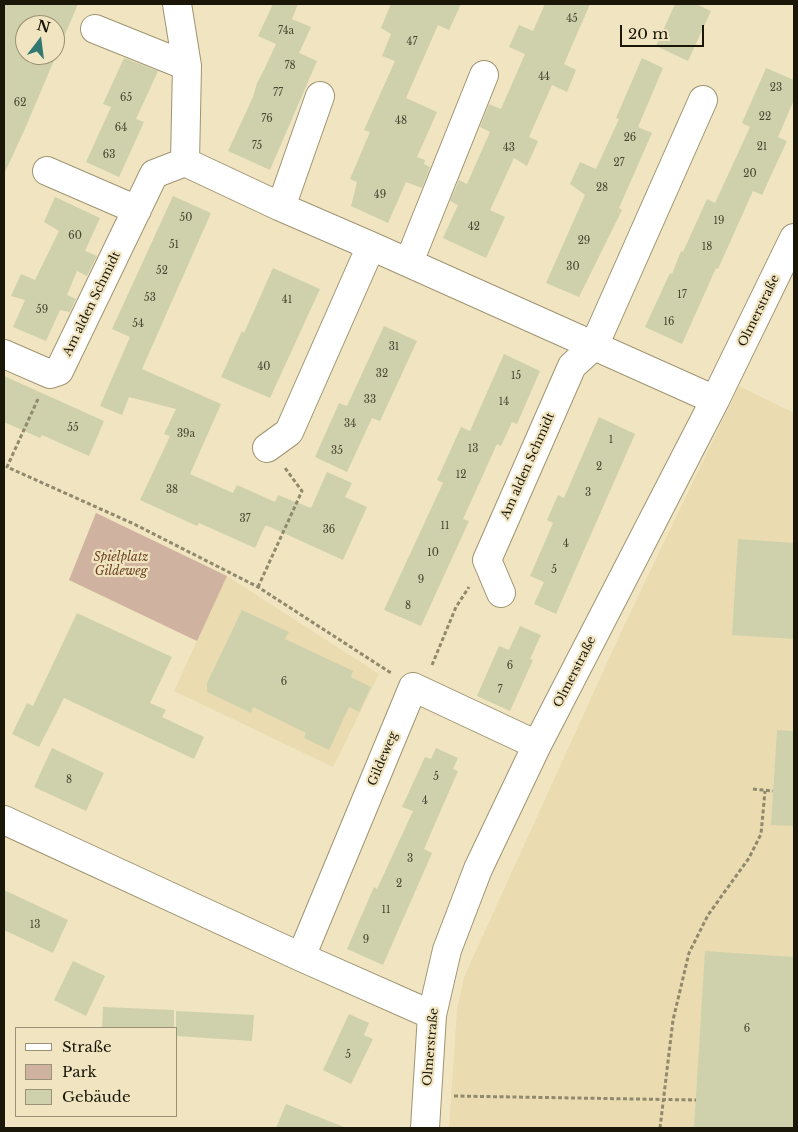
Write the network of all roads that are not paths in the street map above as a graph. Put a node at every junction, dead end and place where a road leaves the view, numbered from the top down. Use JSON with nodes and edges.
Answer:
{"nodes":[{"id":1,"x":178,"y":4,"type":"edge"},
{"id":2,"x":95,"y":29,"type":"dead end"},
{"id":3,"x":187,"y":66,"type":"junction"},
{"id":4,"x":484,"y":75,"type":"dead end"},
{"id":5,"x":320,"y":96,"type":"dead end"},
{"id":6,"x":703,"y":100,"type":"dead end"},
{"id":7,"x":185,"y":162,"type":"junction"},
{"id":8,"x":48,"y":171,"type":"dead end"},
{"id":9,"x":281,"y":207,"type":"junction"},
{"id":10,"x":137,"y":210,"type":"junction"},
{"id":11,"x":794,"y":238,"type":"edge"},
{"id":12,"x":371,"y":246,"type":"junction"},
{"id":13,"x":409,"y":262,"type":"junction"},
{"id":14,"x":594,"y":346,"type":"junction"},
{"id":15,"x":4,"y":354,"type":"edge"},
{"id":16,"x":715,"y":400,"type":"junction"},
{"id":17,"x":268,"y":448,"type":"road end"},
{"id":18,"x":501,"y":593,"type":"dead end"},
{"id":19,"x":537,"y":746,"type":"junction"},
{"id":20,"x":4,"y":820,"type":"edge"},
{"id":21,"x":301,"y":957,"type":"junction"},
{"id":22,"x":432,"y":1015,"type":"junction"},
{"id":23,"x":425,"y":1128,"type":"edge"}],
"edges":[{"from":1,"to":3,"type":"street"},
{"from":2,"to":3,"type":"street"},
{"from":3,"to":7,"type":"street"},
{"from":4,"to":13,"type":"street"},
{"from":5,"to":9,"type":"street"},
{"from":6,"to":14,"type":"street","name":"Am alden Schmidt"},
{"from":7,"to":9,"type":"street"},
{"from":7,"to":10,"type":"street","name":"Am alden Schmidt"},
{"from":8,"to":10,"type":"street"},
{"from":9,"to":12,"type":"street"},
{"from":10,"to":15,"type":"street","name":"Am alden Schmidt"},
{"from":11,"to":16,"type":"street","name":"Olmerstraße"},
{"from":12,"to":13,"type":"street"},
{"from":12,"to":17,"type":"street"},
{"from":13,"to":14,"type":"street"},
{"from":14,"to":16,"type":"street"},
{"from":14,"to":18,"type":"street","name":"Am alden Schmidt"},
{"from":16,"to":19,"type":"street","name":"Olmerstraße"},
{"from":19,"to":21,"type":"street","name":"Gildeweg"},
{"from":19,"to":22,"type":"street","name":"Olmerstraße"},
{"from":20,"to":21,"type":"street"},
{"from":21,"to":22,"type":"street"},
{"from":22,"to":23,"type":"street","name":"Olmerstraße"}]}
